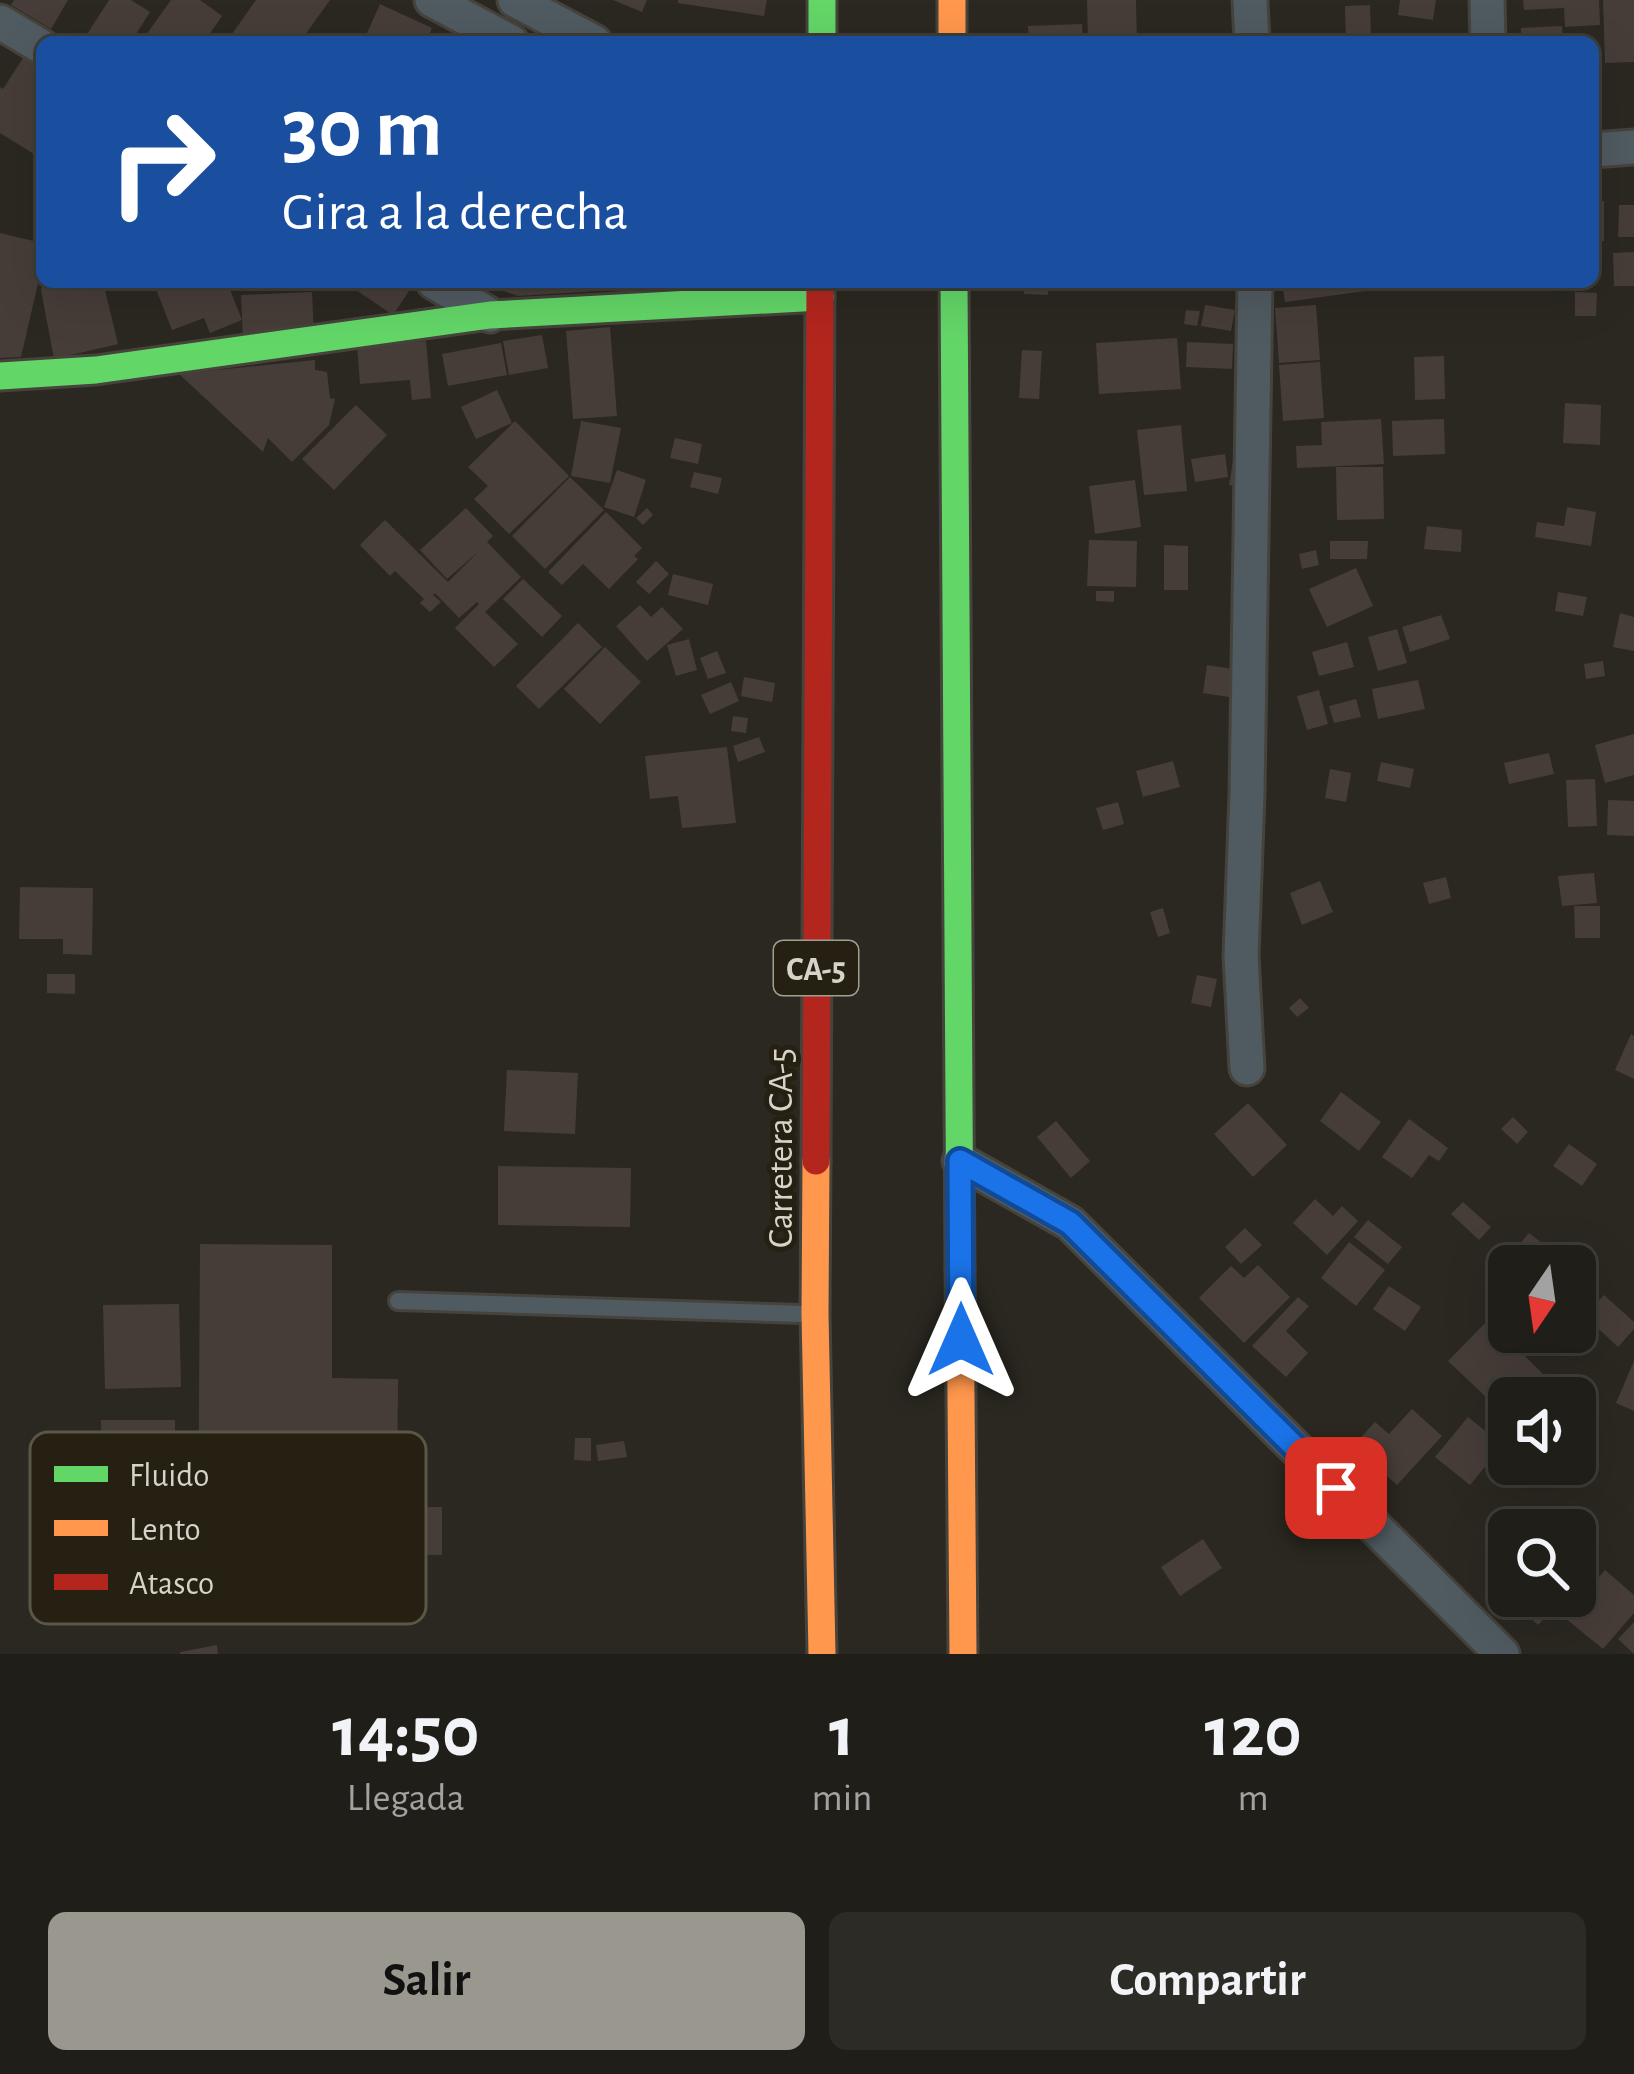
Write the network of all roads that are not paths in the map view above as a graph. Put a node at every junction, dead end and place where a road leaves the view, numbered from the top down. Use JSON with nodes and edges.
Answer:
{"nodes":[{"id":1,"x":432,"y":0,"type":"edge"},
{"id":2,"x":515,"y":0,"type":"edge"},
{"id":3,"x":822,"y":0,"type":"edge"},
{"id":4,"x":952,"y":0,"type":"edge"},
{"id":5,"x":1250,"y":0,"type":"edge"},
{"id":6,"x":1487,"y":0,"type":"edge"},
{"id":7,"x":0,"y":22,"type":"edge"},
{"id":8,"x":500,"y":36,"type":"edge"},
{"id":9,"x":583,"y":36,"type":"edge"},
{"id":10,"x":822,"y":36,"type":"edge"},
{"id":11,"x":952,"y":36,"type":"edge"},
{"id":12,"x":1252,"y":36,"type":"edge"},
{"id":13,"x":1488,"y":36,"type":"edge"},
{"id":14,"x":36,"y":43,"type":"edge"},
{"id":15,"x":1634,"y":147,"type":"edge"},
{"id":16,"x":1599,"y":150,"type":"edge"},
{"id":17,"x":444,"y":288,"type":"edge"},
{"id":18,"x":954,"y":288,"type":"edge"},
{"id":19,"x":1255,"y":288,"type":"edge"},
{"id":20,"x":820,"y":290,"type":"edge"},
{"id":21,"x":490,"y":315,"type":"junction"},
{"id":22,"x":0,"y":376,"type":"edge"},
{"id":23,"x":1247,"y":1068,"type":"dead end"},
{"id":24,"x":960,"y":1161,"type":"junction"},
{"id":25,"x":398,"y":1301,"type":"dead end"},
{"id":26,"x":815,"y":1314,"type":"junction"},
{"id":27,"x":822,"y":1654,"type":"edge"},
{"id":28,"x":963,"y":1654,"type":"edge"},
{"id":29,"x":1502,"y":1654,"type":"edge"}],
"edges":[{"from":1,"to":8,"type":"street"},
{"from":2,"to":9,"type":"street"},
{"from":3,"to":10,"type":"main road"},
{"from":4,"to":11,"type":"main road"},
{"from":5,"to":12,"type":"street"},
{"from":6,"to":13,"type":"street"},
{"from":7,"to":14,"type":"street"},
{"from":15,"to":16,"type":"street"},
{"from":17,"to":21,"type":"street"},
{"from":18,"to":24,"type":"main road"},
{"from":19,"to":23,"type":"street"},
{"from":20,"to":21,"type":"main road"},
{"from":20,"to":26,"type":"main road","name":"Carretera CA-5","number":"CA-5"},
{"from":21,"to":22,"type":"main road"},
{"from":24,"to":28,"type":"main road"},
{"from":24,"to":29,"type":"street"},
{"from":25,"to":26,"type":"lane"},
{"from":26,"to":27,"type":"main road","name":"Carretera CA-5","number":"CA-5"}]}
